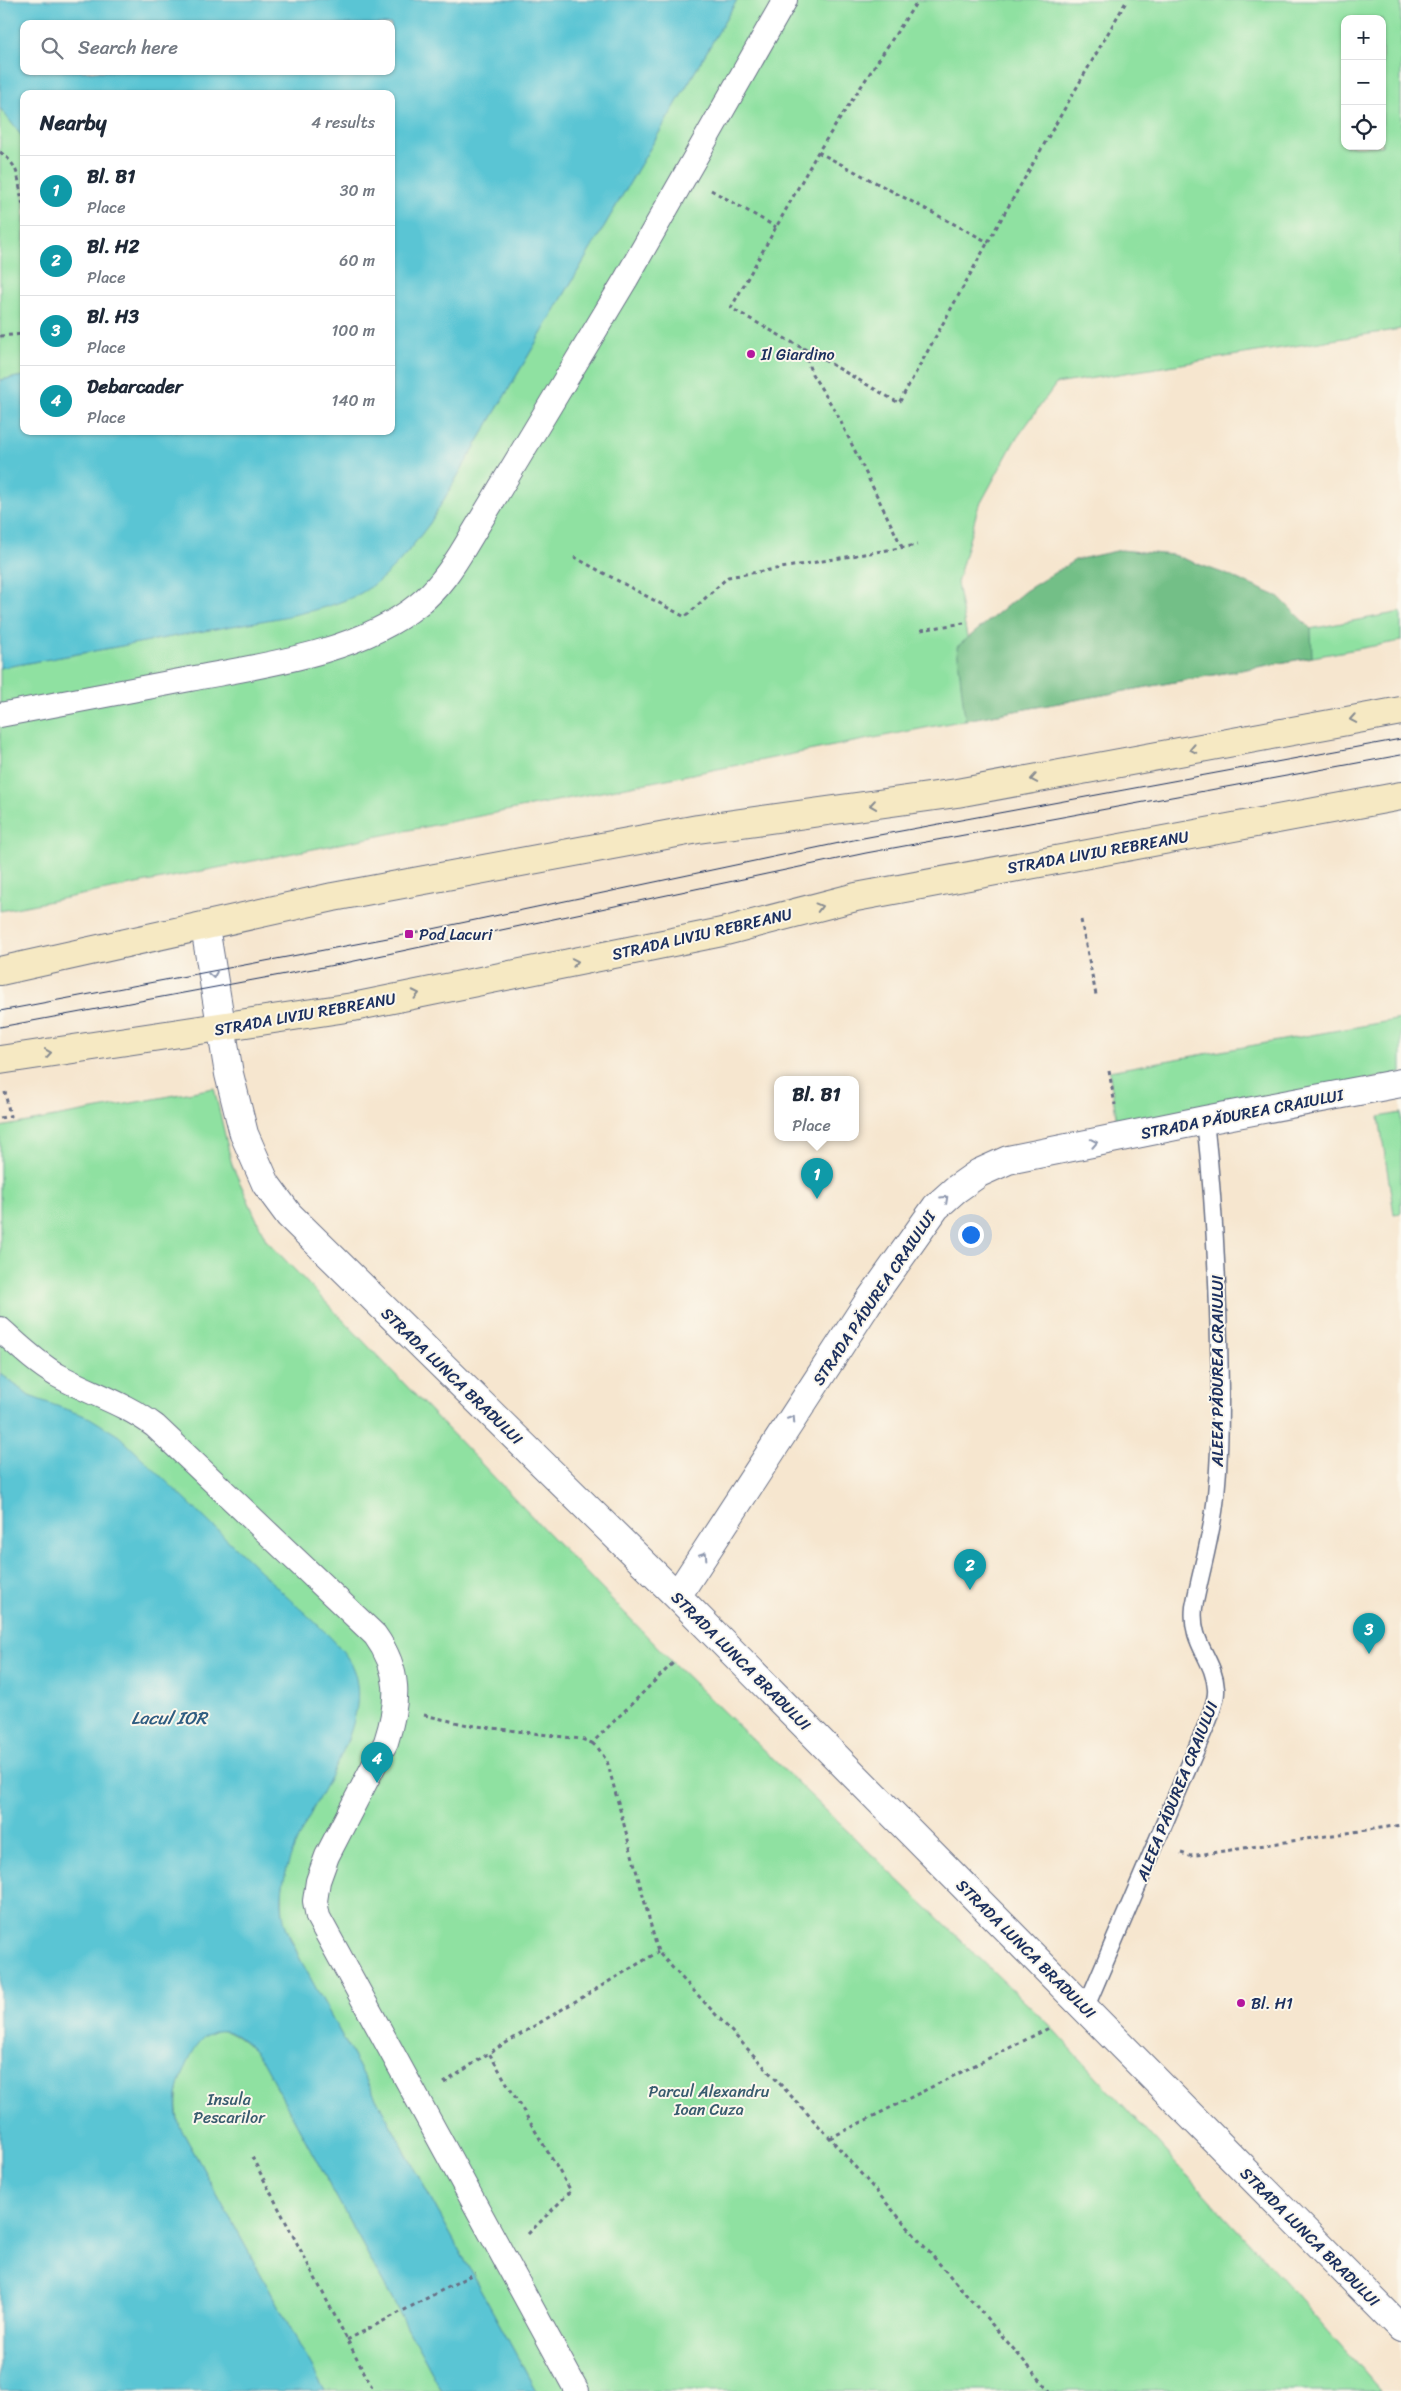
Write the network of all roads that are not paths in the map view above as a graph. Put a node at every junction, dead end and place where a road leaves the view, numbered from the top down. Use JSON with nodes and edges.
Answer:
{"nodes":[{"id":1,"x":785,"y":0,"type":"edge"},
{"id":2,"x":1401,"y":711,"type":"edge"},
{"id":3,"x":0,"y":715,"type":"edge"},
{"id":4,"x":1401,"y":796,"type":"edge"},
{"id":5,"x":205,"y":927,"type":"junction"},
{"id":6,"x":0,"y":971,"type":"edge"},
{"id":7,"x":222,"y":1028,"type":"junction"},
{"id":8,"x":0,"y":1060,"type":"edge"},
{"id":9,"x":1401,"y":1084,"type":"edge"},
{"id":10,"x":1205,"y":1120,"type":"junction"},
{"id":11,"x":0,"y":1329,"type":"edge"},
{"id":12,"x":677,"y":1596,"type":"junction"},
{"id":13,"x":1085,"y":2009,"type":"junction"},
{"id":14,"x":1401,"y":2328,"type":"edge"},
{"id":15,"x":577,"y":2391,"type":"edge"}],
"edges":[{"from":1,"to":3,"type":"street"},
{"from":2,"to":5,"type":"main road","one_way":true},
{"from":7,"to":4,"type":"main road","name":"STRADA LIVIU REBREANU","one_way":true},
{"from":5,"to":6,"type":"main road"},
{"from":5,"to":7,"type":"street","name":"STRADA LUNCA BRADULUI","one_way":true},
{"from":8,"to":7,"type":"main road","name":"STRADA LIVIU REBREANU","one_way":true},
{"from":7,"to":12,"type":"street","name":"STRADA LUNCA BRADULUI"},
{"from":9,"to":10,"type":"street","name":"STRADA PĂDUREA CRAIULUI"},
{"from":12,"to":10,"type":"street","name":"STRADA PĂDUREA CRAIULUI","one_way":true},
{"from":10,"to":13,"type":"lane","name":"ALEEA PĂDUREA CRAIULUI"},
{"from":11,"to":15,"type":"street"},
{"from":12,"to":13,"type":"street","name":"STRADA LUNCA BRADULUI"},
{"from":13,"to":14,"type":"street","name":"STRADA LUNCA BRADULUI"}]}
